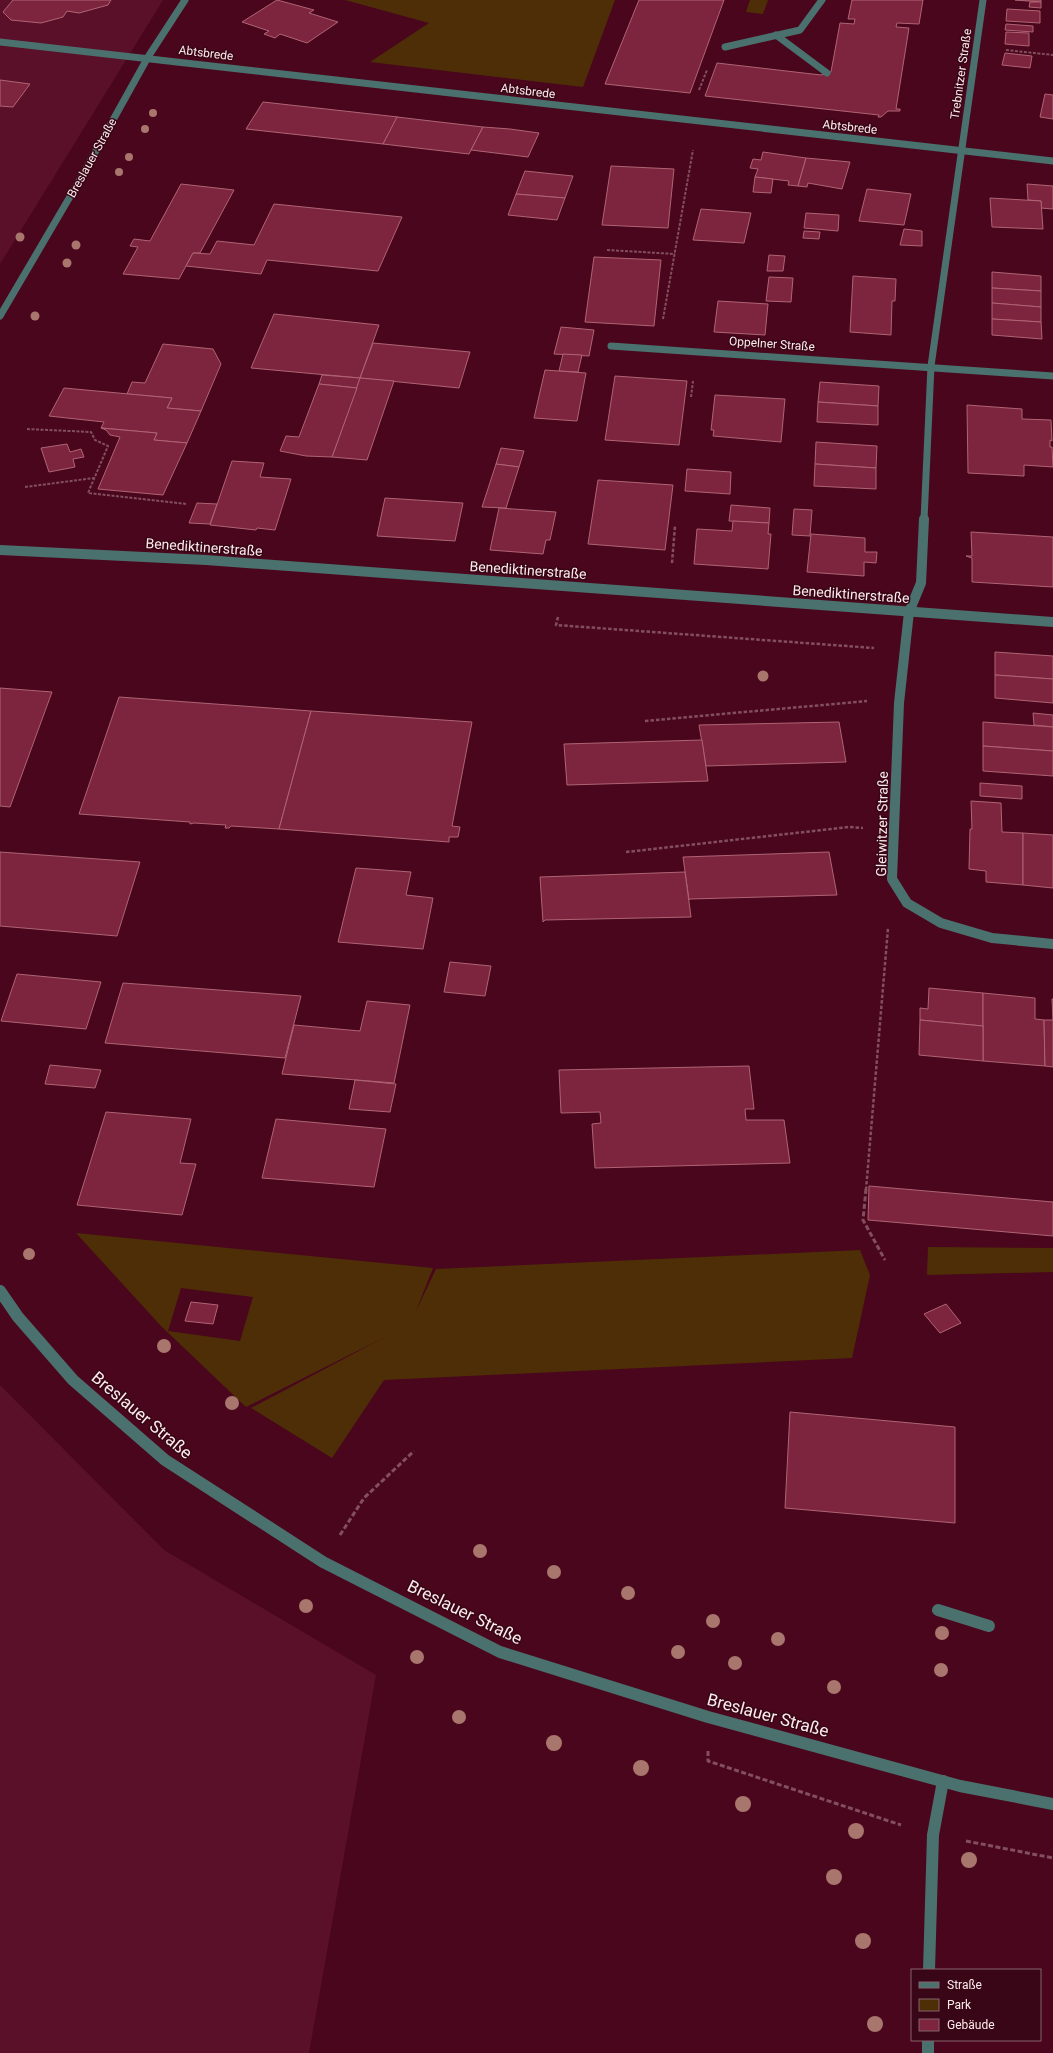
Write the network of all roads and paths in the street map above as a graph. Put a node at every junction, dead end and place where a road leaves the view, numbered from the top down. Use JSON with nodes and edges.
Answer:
{"nodes":[{"id":1,"x":185,"y":0,"type":"edge"},
{"id":2,"x":822,"y":0,"type":"edge"},
{"id":3,"x":983,"y":0,"type":"edge"},
{"id":4,"x":776,"y":35,"type":"junction"},
{"id":5,"x":0,"y":42,"type":"edge"},
{"id":6,"x":976,"y":46,"type":"junction"},
{"id":7,"x":725,"y":47,"type":"dead end"},
{"id":8,"x":1053,"y":55,"type":"edge"},
{"id":9,"x":148,"y":57,"type":"junction"},
{"id":10,"x":828,"y":73,"type":"dead end"},
{"id":11,"x":698,"y":121,"type":"junction"},
{"id":12,"x":962,"y":151,"type":"junction"},
{"id":13,"x":1053,"y":161,"type":"edge"},
{"id":14,"x":607,"y":250,"type":"dead end"},
{"id":15,"x":675,"y":254,"type":"junction"},
{"id":16,"x":0,"y":316,"type":"edge"},
{"id":17,"x":611,"y":346,"type":"dead end"},
{"id":18,"x":658,"y":349,"type":"junction"},
{"id":19,"x":931,"y":366,"type":"junction"},
{"id":20,"x":1053,"y":376,"type":"edge"},
{"id":21,"x":27,"y":429,"type":"dead end"},
{"id":22,"x":94,"y":478,"type":"junction"},
{"id":23,"x":25,"y":487,"type":"dead end"},
{"id":24,"x":187,"y":504,"type":"dead end"},
{"id":25,"x":675,"y":526,"type":"dead end"},
{"id":26,"x":0,"y":550,"type":"edge"},
{"id":27,"x":562,"y":585,"type":"junction"},
{"id":28,"x":669,"y":593,"type":"junction"},
{"id":29,"x":909,"y":612,"type":"junction"},
{"id":30,"x":1053,"y":622,"type":"edge"},
{"id":31,"x":905,"y":650,"type":"junction"},
{"id":32,"x":899,"y":703,"type":"junction"},
{"id":33,"x":645,"y":721,"type":"dead end"},
{"id":34,"x":893,"y":830,"type":"junction"},
{"id":35,"x":626,"y":852,"type":"dead end"},
{"id":36,"x":892,"y":879,"type":"junction"},
{"id":37,"x":1053,"y":944,"type":"edge"},
{"id":38,"x":884,"y":1260,"type":"dead end"},
{"id":39,"x":0,"y":1291,"type":"edge"},
{"id":40,"x":414,"y":1452,"type":"dead end"},
{"id":41,"x":323,"y":1562,"type":"junction"},
{"id":42,"x":938,"y":1610,"type":"dead end"},
{"id":43,"x":989,"y":1626,"type":"dead end"},
{"id":44,"x":708,"y":1717,"type":"junction"},
{"id":45,"x":942,"y":1781,"type":"junction"},
{"id":46,"x":1053,"y":1804,"type":"edge"},
{"id":47,"x":933,"y":1835,"type":"junction"},
{"id":48,"x":1053,"y":1858,"type":"edge"},
{"id":49,"x":929,"y":1969,"type":"edge"},
{"id":50,"x":928,"y":2041,"type":"edge"},
{"id":51,"x":928,"y":2053,"type":"edge"}],
"edges":[{"from":1,"to":9,"type":"street","name":"Breslauer Straße"},
{"from":2,"to":4,"type":"street"},
{"from":3,"to":6,"type":"street","name":"Trebnitzer Straße"},
{"from":4,"to":7,"type":"street"},
{"from":4,"to":10,"type":"street"},
{"from":5,"to":9,"type":"street","name":"Abtsbrede"},
{"from":6,"to":8,"type":"path"},
{"from":6,"to":12,"type":"street","name":"Trebnitzer Straße"},
{"from":9,"to":11,"type":"street","name":"Abtsbrede"},
{"from":9,"to":16,"type":"street","name":"Breslauer Straße"},
{"from":11,"to":12,"type":"street","name":"Abtsbrede"},
{"from":11,"to":15,"type":"path"},
{"from":12,"to":13,"type":"street","name":"Abtsbrede"},
{"from":12,"to":19,"type":"street"},
{"from":14,"to":15,"type":"path"},
{"from":15,"to":18,"type":"path"},
{"from":17,"to":18,"type":"street","name":"Oppelner Straße"},
{"from":18,"to":19,"type":"street","name":"Oppelner Straße"},
{"from":19,"to":20,"type":"street","name":"Oppelner Straße"},
{"from":19,"to":29,"type":"street"},
{"from":21,"to":22,"type":"path"},
{"from":22,"to":23,"type":"path"},
{"from":22,"to":24,"type":"path"},
{"from":25,"to":28,"type":"path"},
{"from":26,"to":27,"type":"street","name":"Benediktinerstraße"},
{"from":27,"to":28,"type":"street","name":"Benediktinerstraße"},
{"from":27,"to":31,"type":"path"},
{"from":28,"to":29,"type":"street","name":"Benediktinerstraße"},
{"from":29,"to":30,"type":"street","name":"Benediktinerstraße"},
{"from":29,"to":31,"type":"street","name":"Gleiwitzer Straße"},
{"from":31,"to":32,"type":"street","name":"Gleiwitzer Straße"},
{"from":32,"to":33,"type":"path"},
{"from":32,"to":34,"type":"street","name":"Gleiwitzer Straße"},
{"from":34,"to":35,"type":"path"},
{"from":34,"to":36,"type":"street","name":"Gleiwitzer Straße"},
{"from":36,"to":37,"type":"street","name":"Gleiwitzer Straße"},
{"from":36,"to":38,"type":"path"},
{"from":39,"to":41,"type":"street","name":"Breslauer Straße"},
{"from":40,"to":41,"type":"path"},
{"from":41,"to":44,"type":"street","name":"Breslauer Straße"},
{"from":42,"to":43,"type":"street"},
{"from":44,"to":45,"type":"street","name":"Breslauer Straße"},
{"from":44,"to":47,"type":"path"},
{"from":45,"to":46,"type":"street","name":"Breslauer Straße"},
{"from":45,"to":47,"type":"street"},
{"from":47,"to":48,"type":"path"},
{"from":47,"to":49,"type":"street"},
{"from":50,"to":51,"type":"street"}]}
